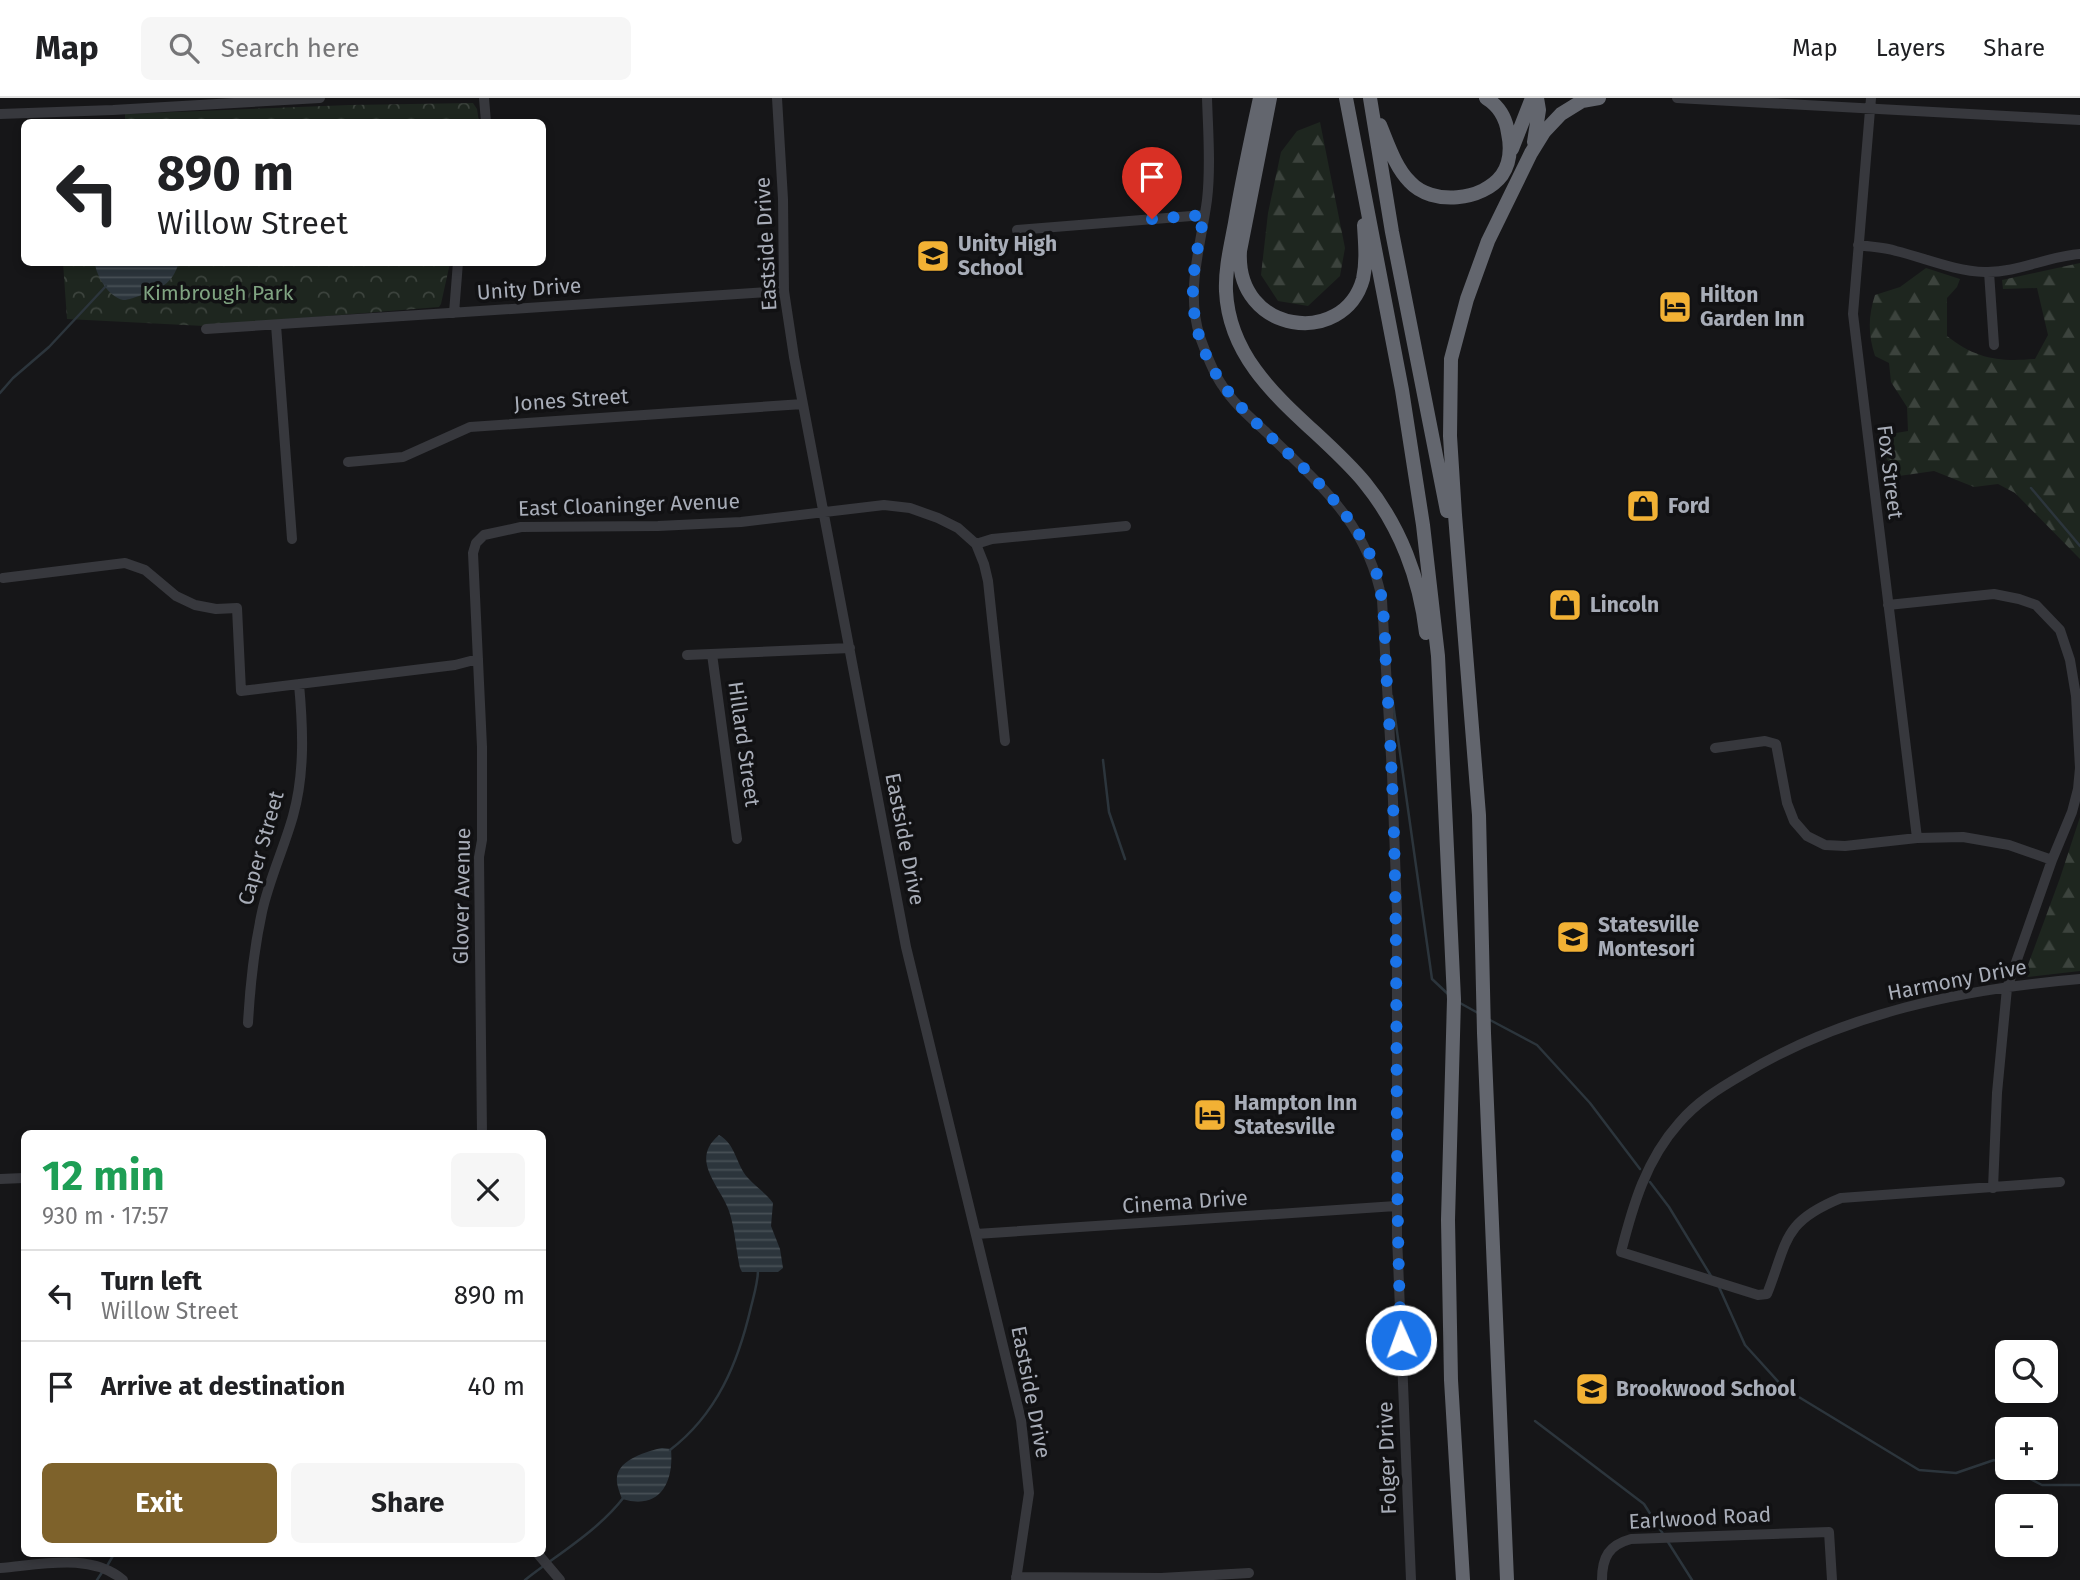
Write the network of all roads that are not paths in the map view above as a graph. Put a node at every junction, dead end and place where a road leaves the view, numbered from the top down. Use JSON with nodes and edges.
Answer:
{"nodes":[{"id":1,"x":320,"y":98,"type":"edge"},
{"id":2,"x":484,"y":98,"type":"edge"},
{"id":3,"x":776,"y":98,"type":"edge"},
{"id":4,"x":1207,"y":98,"type":"edge"},
{"id":5,"x":1270,"y":98,"type":"edge"},
{"id":6,"x":1280,"y":98,"type":"edge"},
{"id":7,"x":1486,"y":98,"type":"edge"},
{"id":8,"x":1534,"y":98,"type":"edge"},
{"id":9,"x":1599,"y":98,"type":"edge"},
{"id":10,"x":1677,"y":98,"type":"edge"},
{"id":11,"x":1347,"y":103,"type":"edge"},
{"id":12,"x":1371,"y":103,"type":"edge"},
{"id":13,"x":1871,"y":104,"type":"edge"},
{"id":14,"x":1260,"y":105,"type":"edge"},
{"id":15,"x":0,"y":114,"type":"edge"},
{"id":16,"x":486,"y":119,"type":"edge"},
{"id":17,"x":2080,"y":120,"type":"edge"},
{"id":18,"x":1354,"y":140,"type":"junction"},
{"id":19,"x":1531,"y":153,"type":"junction"},
{"id":20,"x":1509,"y":158,"type":"junction"},
{"id":21,"x":1204,"y":215,"type":"junction"},
{"id":22,"x":1017,"y":230,"type":"dead end"},
{"id":23,"x":1858,"y":245,"type":"junction"},
{"id":24,"x":2080,"y":254,"type":"edge"},
{"id":25,"x":458,"y":266,"type":"edge"},
{"id":26,"x":1989,"y":272,"type":"junction"},
{"id":27,"x":784,"y":291,"type":"junction"},
{"id":28,"x":454,"y":313,"type":"junction"},
{"id":29,"x":276,"y":325,"type":"junction"},
{"id":30,"x":206,"y":330,"type":"dead end"},
{"id":31,"x":1994,"y":345,"type":"dead end"},
{"id":32,"x":803,"y":404,"type":"junction"},
{"id":33,"x":348,"y":462,"type":"dead end"},
{"id":34,"x":823,"y":513,"type":"junction"},
{"id":35,"x":1126,"y":526,"type":"dead end"},
{"id":36,"x":292,"y":539,"type":"dead end"},
{"id":37,"x":976,"y":544,"type":"junction"},
{"id":38,"x":3,"y":578,"type":"dead end"},
{"id":39,"x":1462,"y":595,"type":"junction"},
{"id":40,"x":1888,"y":605,"type":"junction"},
{"id":41,"x":850,"y":648,"type":"junction"},
{"id":42,"x":712,"y":654,"type":"junction"},
{"id":43,"x":687,"y":655,"type":"dead end"},
{"id":44,"x":478,"y":659,"type":"junction"},
{"id":45,"x":299,"y":684,"type":"junction"},
{"id":46,"x":1006,"y":741,"type":"dead end"},
{"id":47,"x":1715,"y":748,"type":"dead end"},
{"id":48,"x":1917,"y":838,"type":"junction"},
{"id":49,"x":737,"y":839,"type":"dead end"},
{"id":50,"x":2052,"y":860,"type":"junction"},
{"id":51,"x":1447,"y":864,"type":"junction"},
{"id":52,"x":2080,"y":979,"type":"edge"},
{"id":53,"x":2007,"y":988,"type":"junction"},
{"id":54,"x":248,"y":1023,"type":"dead end"},
{"id":55,"x":482,"y":1130,"type":"edge"},
{"id":56,"x":21,"y":1178,"type":"edge"},
{"id":57,"x":0,"y":1179,"type":"edge"},
{"id":58,"x":2060,"y":1182,"type":"dead end"},
{"id":59,"x":1993,"y":1188,"type":"junction"},
{"id":60,"x":1396,"y":1206,"type":"junction"},
{"id":61,"x":976,"y":1234,"type":"junction"},
{"id":62,"x":541,"y":1557,"type":"edge"},
{"id":63,"x":0,"y":1567,"type":"edge"},
{"id":64,"x":1249,"y":1573,"type":"dead end"},
{"id":65,"x":1016,"y":1578,"type":"edge"},
{"id":66,"x":1160,"y":1579,"type":"edge"},
{"id":67,"x":123,"y":1580,"type":"edge"},
{"id":68,"x":560,"y":1580,"type":"edge"},
{"id":69,"x":1411,"y":1580,"type":"edge"},
{"id":70,"x":1463,"y":1580,"type":"edge"},
{"id":71,"x":1507,"y":1580,"type":"edge"},
{"id":72,"x":1602,"y":1580,"type":"edge"},
{"id":73,"x":1832,"y":1580,"type":"edge"}],
"edges":[{"from":1,"to":15,"type":"street"},
{"from":2,"to":16,"type":"street"},
{"from":3,"to":27,"type":"street","name":"Eastside Drive"},
{"from":4,"to":21,"type":"street","name":"Folger Drive"},
{"from":5,"to":14,"type":"highway"},
{"from":6,"to":14,"type":"highway"},
{"from":7,"to":20,"type":"highway"},
{"from":8,"to":19,"type":"highway"},
{"from":8,"to":20,"type":"highway"},
{"from":9,"to":19,"type":"highway"},
{"from":10,"to":13,"type":"street"},
{"from":11,"to":18,"type":"highway"},
{"from":12,"to":20,"type":"highway"},
{"from":12,"to":39,"type":"highway"},
{"from":13,"to":17,"type":"street"},
{"from":13,"to":23,"type":"street","name":"Fox Street"},
{"from":14,"to":18,"type":"highway"},
{"from":14,"to":51,"type":"highway"},
{"from":18,"to":51,"type":"highway"},
{"from":19,"to":39,"type":"highway"},
{"from":21,"to":22,"type":"street"},
{"from":21,"to":60,"type":"street","name":"Folger Drive"},
{"from":23,"to":26,"type":"street"},
{"from":23,"to":40,"type":"street","name":"Fox Street"},
{"from":24,"to":26,"type":"street"},
{"from":25,"to":28,"type":"street"},
{"from":26,"to":31,"type":"street"},
{"from":27,"to":28,"type":"street","name":"Unity Drive"},
{"from":27,"to":32,"type":"street","name":"Eastside Drive"},
{"from":28,"to":29,"type":"street","name":"Unity Drive"},
{"from":29,"to":30,"type":"street","name":"Unity Drive"},
{"from":29,"to":36,"type":"street"},
{"from":32,"to":33,"type":"street","name":"Jones Street"},
{"from":32,"to":34,"type":"street","name":"Eastside Drive"},
{"from":34,"to":37,"type":"street","name":"East Cloaninger Avenue"},
{"from":34,"to":41,"type":"street","name":"Eastside Drive"},
{"from":34,"to":44,"type":"street","name":"East Cloaninger Avenue"},
{"from":35,"to":37,"type":"street"},
{"from":37,"to":46,"type":"street"},
{"from":38,"to":45,"type":"street"},
{"from":39,"to":71,"type":"highway"},
{"from":40,"to":48,"type":"street","name":"Fox Street"},
{"from":40,"to":50,"type":"street"},
{"from":41,"to":42,"type":"street"},
{"from":41,"to":61,"type":"street","name":"Eastside Drive"},
{"from":42,"to":43,"type":"street"},
{"from":42,"to":49,"type":"street","name":"Hillard Street"},
{"from":44,"to":45,"type":"street"},
{"from":44,"to":55,"type":"street","name":"Glover Avenue"},
{"from":45,"to":54,"type":"street","name":"Caper Street"},
{"from":47,"to":48,"type":"street"},
{"from":48,"to":50,"type":"street"},
{"from":50,"to":53,"type":"street"},
{"from":51,"to":70,"type":"highway"},
{"from":52,"to":53,"type":"street","name":"Harmony Drive"},
{"from":53,"to":59,"type":"street"},
{"from":53,"to":59,"type":"street","name":"Harmony Drive"},
{"from":56,"to":57,"type":"street"},
{"from":58,"to":59,"type":"street"},
{"from":60,"to":61,"type":"street","name":"Cinema Drive"},
{"from":60,"to":69,"type":"street","name":"Folger Drive"},
{"from":61,"to":65,"type":"street","name":"Eastside Drive"},
{"from":62,"to":68,"type":"street"},
{"from":63,"to":67,"type":"street"},
{"from":64,"to":66,"type":"street"},
{"from":65,"to":66,"type":"street"},
{"from":72,"to":73,"type":"street","name":"Earlwood Road"}]}
